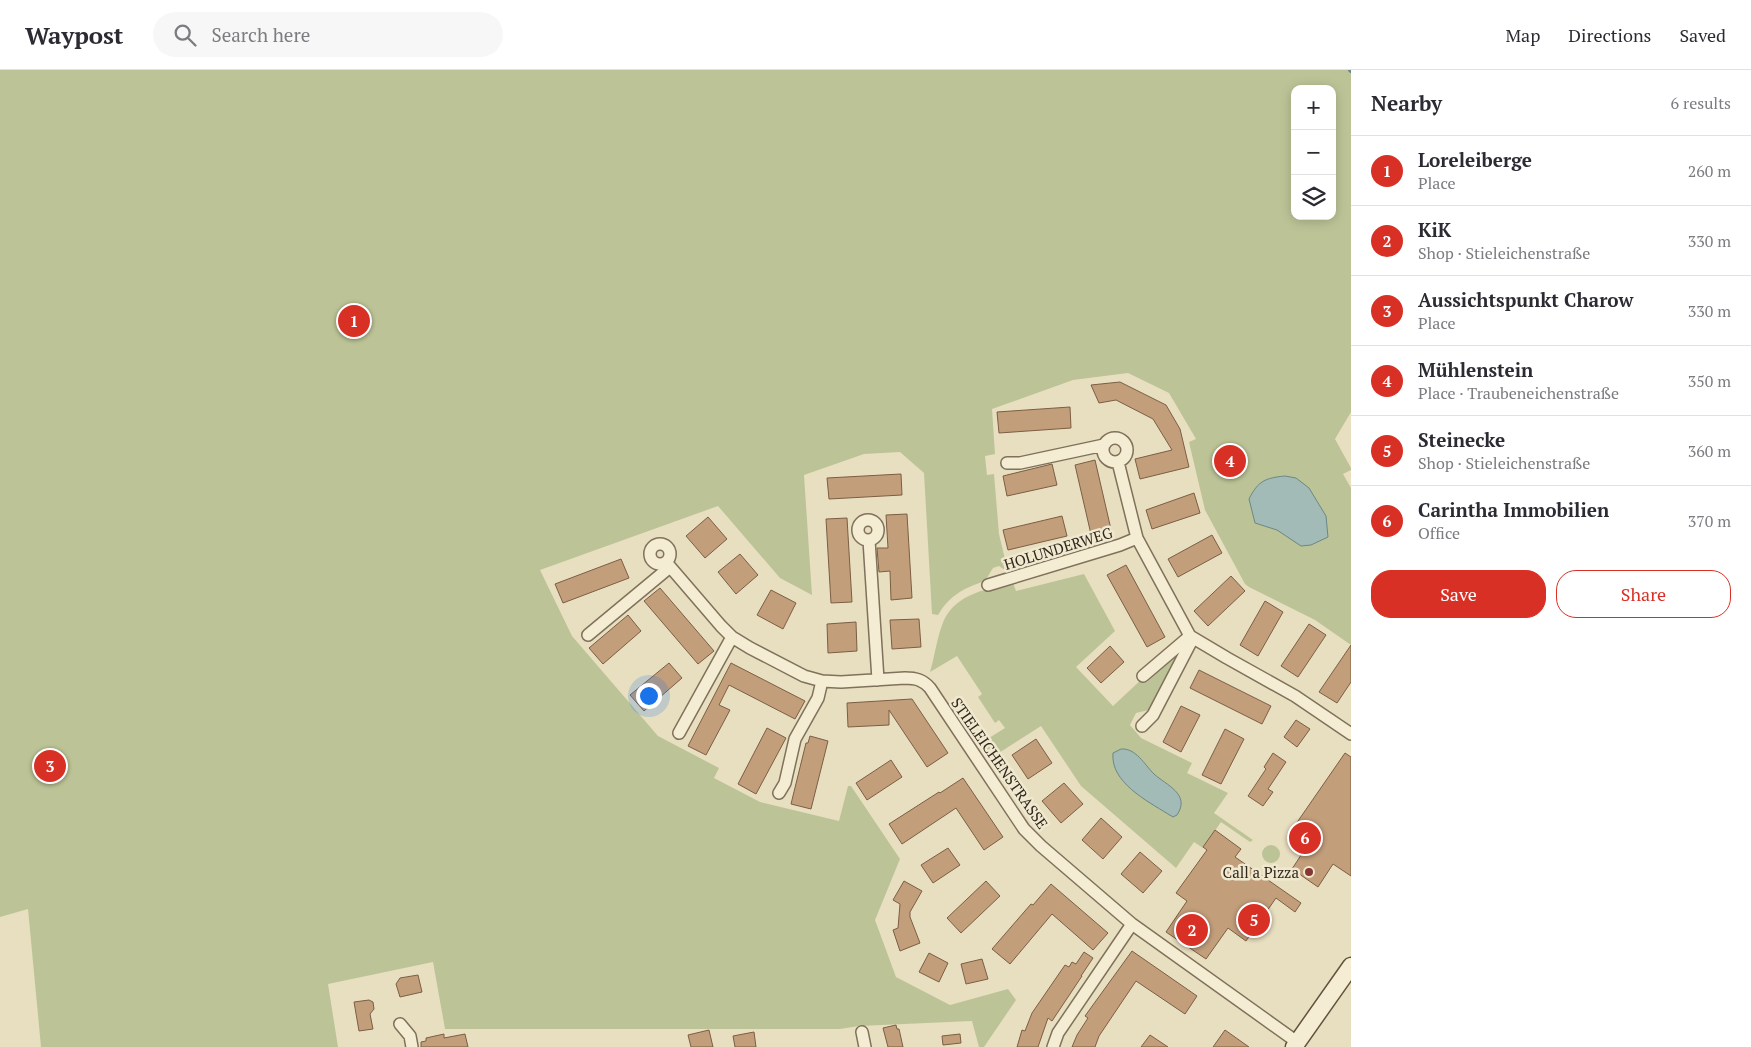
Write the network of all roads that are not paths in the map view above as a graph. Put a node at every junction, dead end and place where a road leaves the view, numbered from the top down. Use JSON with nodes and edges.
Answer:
{"nodes":[{"id":1,"x":1104,"y":445,"type":"junction"},
{"id":2,"x":1118,"y":462,"type":"junction"},
{"id":3,"x":1007,"y":463,"type":"dead end"},
{"id":4,"x":1137,"y":538,"type":"junction"},
{"id":5,"x":868,"y":540,"type":"dead end"},
{"id":6,"x":988,"y":585,"type":"dead end"},
{"id":7,"x":588,"y":635,"type":"dead end"},
{"id":8,"x":732,"y":637,"type":"junction"},
{"id":9,"x":1192,"y":637,"type":"junction"},
{"id":10,"x":1143,"y":676,"type":"dead end"},
{"id":11,"x":878,"y":680,"type":"junction"},
{"id":12,"x":822,"y":681,"type":"junction"},
{"id":13,"x":1142,"y":726,"type":"dead end"},
{"id":14,"x":680,"y":733,"type":"dead end"},
{"id":15,"x":1351,"y":734,"type":"edge"},
{"id":16,"x":779,"y":793,"type":"dead end"},
{"id":17,"x":1132,"y":924,"type":"junction"},
{"id":18,"x":1351,"y":966,"type":"edge"},
{"id":19,"x":400,"y":1024,"type":"dead end"},
{"id":20,"x":862,"y":1032,"type":"dead end"},
{"id":21,"x":1296,"y":1044,"type":"edge"},
{"id":22,"x":412,"y":1047,"type":"edge"},
{"id":23,"x":865,"y":1047,"type":"edge"},
{"id":24,"x":1053,"y":1047,"type":"edge"}],
"edges":[{"from":1,"to":2,"type":"street"},
{"from":1,"to":2,"type":"street"},
{"from":1,"to":3,"type":"street"},
{"from":2,"to":4,"type":"street"},
{"from":4,"to":6,"type":"street","name":"HOLUNDERWEG"},
{"from":4,"to":9,"type":"street"},
{"from":5,"to":11,"type":"street"},
{"from":7,"to":8,"type":"street","name":"STIELEICHENSTRASSE"},
{"from":8,"to":12,"type":"street","name":"STIELEICHENSTRASSE"},
{"from":8,"to":14,"type":"street"},
{"from":9,"to":10,"type":"street"},
{"from":9,"to":13,"type":"street"},
{"from":9,"to":15,"type":"street"},
{"from":11,"to":12,"type":"street","name":"STIELEICHENSTRASSE"},
{"from":11,"to":17,"type":"street","name":"STIELEICHENSTRASSE"},
{"from":12,"to":16,"type":"street"},
{"from":17,"to":21,"type":"street","name":"STIELEICHENSTRASSE"},
{"from":17,"to":24,"type":"street"},
{"from":18,"to":21,"type":"main road"},
{"from":19,"to":22,"type":"street"},
{"from":20,"to":23,"type":"street"}]}
